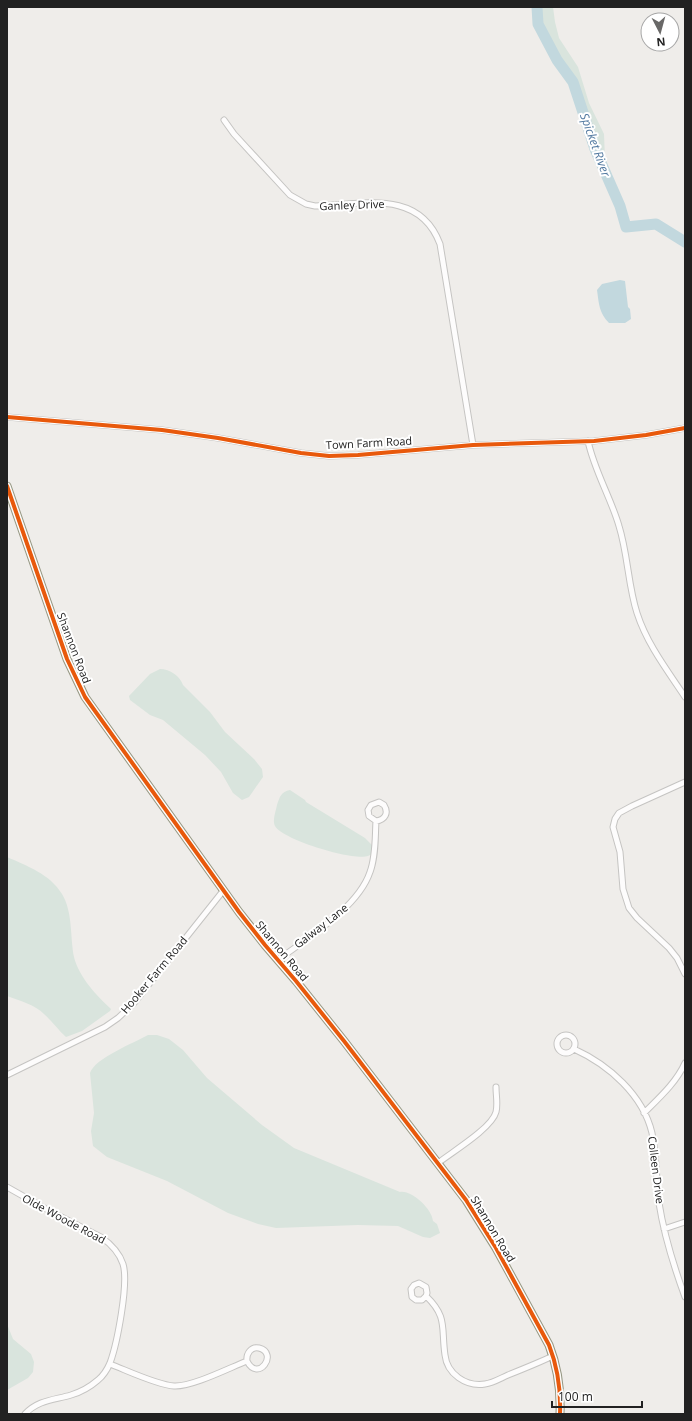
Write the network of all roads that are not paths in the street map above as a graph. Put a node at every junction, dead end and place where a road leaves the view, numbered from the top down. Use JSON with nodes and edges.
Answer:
{"nodes":[{"id":1,"x":224,"y":120,"type":"dead end"},
{"id":2,"x":7,"y":417,"type":"edge"},
{"id":3,"x":685,"y":428,"type":"edge"},
{"id":4,"x":588,"y":441,"type":"junction"},
{"id":5,"x":473,"y":445,"type":"junction"},
{"id":6,"x":7,"y":486,"type":"edge"},
{"id":7,"x":685,"y":697,"type":"edge"},
{"id":8,"x":685,"y":782,"type":"edge"},
{"id":9,"x":376,"y":821,"type":"dead end"},
{"id":10,"x":223,"y":891,"type":"junction"},
{"id":11,"x":278,"y":960,"type":"junction"},
{"id":12,"x":685,"y":974,"type":"edge"},
{"id":13,"x":574,"y":1049,"type":"dead end"},
{"id":14,"x":685,"y":1063,"type":"edge"},
{"id":15,"x":7,"y":1075,"type":"edge"},
{"id":16,"x":496,"y":1088,"type":"dead end"},
{"id":17,"x":644,"y":1113,"type":"junction"},
{"id":18,"x":438,"y":1163,"type":"junction"},
{"id":19,"x":7,"y":1187,"type":"edge"},
{"id":20,"x":685,"y":1222,"type":"edge"},
{"id":21,"x":664,"y":1229,"type":"junction"},
{"id":22,"x":426,"y":1296,"type":"dead end"},
{"id":23,"x":685,"y":1297,"type":"edge"},
{"id":24,"x":554,"y":1356,"type":"junction"},
{"id":25,"x":247,"y":1361,"type":"junction"},
{"id":26,"x":110,"y":1364,"type":"junction"},
{"id":27,"x":24,"y":1414,"type":"edge"},
{"id":28,"x":560,"y":1414,"type":"edge"}],
"edges":[{"from":1,"to":5,"type":"street","name":"Ganley Drive"},
{"from":2,"to":5,"type":"street","name":"Town Farm Road"},
{"from":3,"to":4,"type":"street","name":"Town Farm Road"},
{"from":4,"to":5,"type":"street","name":"Town Farm Road"},
{"from":4,"to":7,"type":"street"},
{"from":6,"to":10,"type":"street","name":"Shannon Road"},
{"from":8,"to":12,"type":"street"},
{"from":9,"to":11,"type":"street","name":"Galway Lane"},
{"from":10,"to":11,"type":"street","name":"Shannon Road"},
{"from":10,"to":15,"type":"street","name":"Hooker Farm Road"},
{"from":11,"to":18,"type":"street","name":"Shannon Road"},
{"from":13,"to":17,"type":"street","name":"Colleen Drive"},
{"from":14,"to":17,"type":"street"},
{"from":16,"to":18,"type":"street"},
{"from":17,"to":21,"type":"street","name":"Colleen Drive"},
{"from":18,"to":24,"type":"street","name":"Shannon Road"},
{"from":19,"to":26,"type":"street","name":"Olde Woode Road"},
{"from":20,"to":21,"type":"street"},
{"from":21,"to":23,"type":"street","name":"Colleen Drive"},
{"from":22,"to":24,"type":"street"},
{"from":24,"to":28,"type":"street","name":"Shannon Road"},
{"from":25,"to":25,"type":"street"},
{"from":25,"to":26,"type":"street"},
{"from":26,"to":27,"type":"street","name":"Olde Woode Road"}]}
